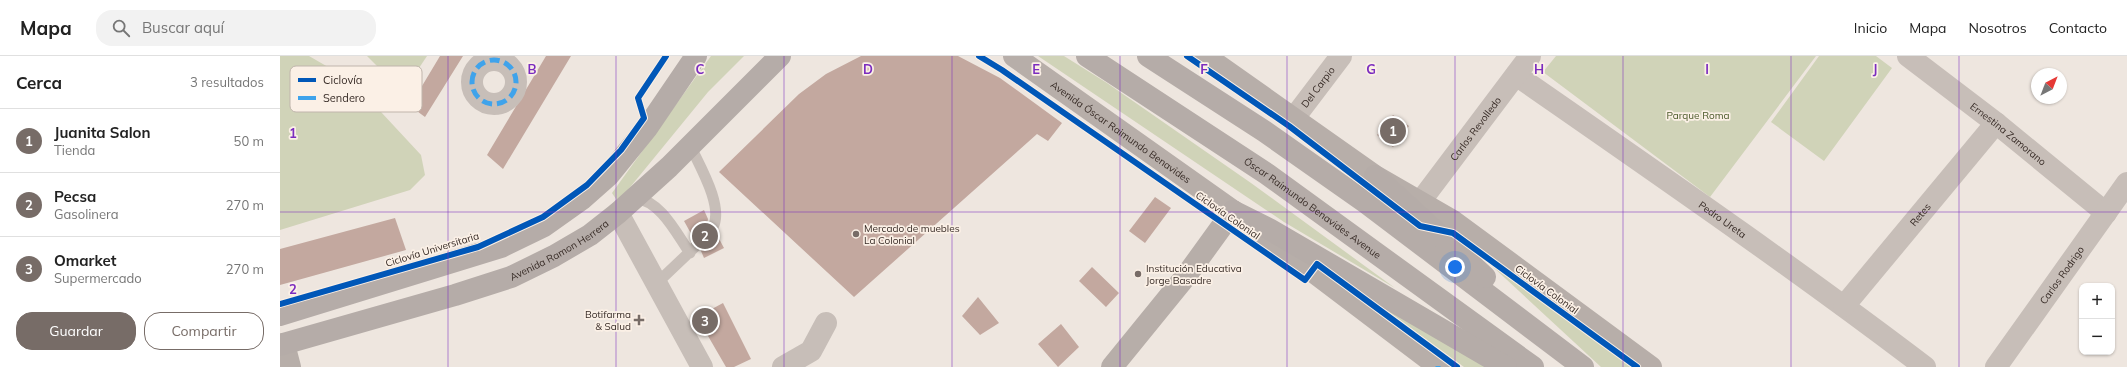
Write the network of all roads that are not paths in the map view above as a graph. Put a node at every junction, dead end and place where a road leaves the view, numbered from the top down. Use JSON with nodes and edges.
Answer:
{"nodes":[{"id":1,"x":696,"y":56,"type":"edge"},
{"id":2,"x":1014,"y":56,"type":"edge"},
{"id":3,"x":1087,"y":56,"type":"edge"},
{"id":4,"x":1148,"y":56,"type":"edge"},
{"id":5,"x":1205,"y":56,"type":"edge"},
{"id":6,"x":1340,"y":56,"type":"edge"},
{"id":7,"x":1530,"y":56,"type":"edge"},
{"id":8,"x":1908,"y":56,"type":"edge"},
{"id":9,"x":781,"y":57,"type":"edge"},
{"id":10,"x":1516,"y":75,"type":"junction"},
{"id":11,"x":1294,"y":118,"type":"junction"},
{"id":12,"x":1996,"y":123,"type":"junction"},
{"id":13,"x":690,"y":145,"type":"junction"},
{"id":14,"x":1375,"y":176,"type":"junction"},
{"id":15,"x":2127,"y":183,"type":"edge"},
{"id":16,"x":635,"y":198,"type":"junction"},
{"id":17,"x":1420,"y":202,"type":"junction"},
{"id":18,"x":1232,"y":211,"type":"junction"},
{"id":19,"x":618,"y":213,"type":"junction"},
{"id":20,"x":2106,"y":213,"type":"junction"},
{"id":21,"x":713,"y":226,"type":"dead end"},
{"id":22,"x":657,"y":283,"type":"junction"},
{"id":23,"x":1844,"y":306,"type":"junction"},
{"id":24,"x":280,"y":315,"type":"edge"},
{"id":25,"x":826,"y":323,"type":"dead end"},
{"id":26,"x":282,"y":345,"type":"edge"},
{"id":27,"x":290,"y":367,"type":"edge"},
{"id":28,"x":702,"y":367,"type":"edge"},
{"id":29,"x":783,"y":367,"type":"edge"},
{"id":30,"x":1112,"y":367,"type":"edge"},
{"id":31,"x":1438,"y":367,"type":"edge"},
{"id":32,"x":1506,"y":367,"type":"edge"},
{"id":33,"x":1533,"y":367,"type":"edge"},
{"id":34,"x":1583,"y":367,"type":"edge"},
{"id":35,"x":1651,"y":367,"type":"edge"},
{"id":36,"x":1925,"y":367,"type":"edge"},
{"id":37,"x":1996,"y":367,"type":"edge"}],
"edges":[{"from":1,"to":24,"type":"main road"},
{"from":2,"to":18,"type":"main road","name":"Avenida Óscar Raimundo Benavides"},
{"from":3,"to":33,"type":"main road","name":"Óscar Raimundo Benavides Avenue"},
{"from":4,"to":34,"type":"main road"},
{"from":5,"to":11,"type":"main road"},
{"from":6,"to":11,"type":"street","name":"Del Carpio"},
{"from":7,"to":10,"type":"street","name":"Carlos Revolledo"},
{"from":8,"to":12,"type":"street","name":"Ernestina Zamorano"},
{"from":9,"to":13,"type":"main road","name":"Avenida Ramon Herrera"},
{"from":10,"to":17,"type":"street","name":"Carlos Revolledo"},
{"from":10,"to":23,"type":"street","name":"Pedro Ureta"},
{"from":11,"to":14,"type":"main road"},
{"from":12,"to":20,"type":"street","name":"Ernestina Zamorano"},
{"from":12,"to":23,"type":"street","name":"Retes"},
{"from":13,"to":16,"type":"main road","name":"Avenida Ramon Herrera"},
{"from":13,"to":21,"type":"lane"},
{"from":14,"to":17,"type":"main road"},
{"from":14,"to":34,"type":"main road"},
{"from":15,"to":20,"type":"street","name":"Carlos Rodrigo"},
{"from":16,"to":19,"type":"main road","name":"Avenida Ramon Herrera"},
{"from":16,"to":22,"type":"lane"},
{"from":17,"to":35,"type":"main road"},
{"from":18,"to":30,"type":"main road"},
{"from":18,"to":31,"type":"main road","name":"Avenida Óscar Raimundo Benavides"},
{"from":18,"to":32,"type":"main road"},
{"from":19,"to":22,"type":"street"},
{"from":19,"to":26,"type":"main road","name":"Avenida Ramon Herrera"},
{"from":20,"to":37,"type":"street","name":"Carlos Rodrigo"},
{"from":22,"to":28,"type":"street"},
{"from":23,"to":36,"type":"street","name":"Pedro Ureta"},
{"from":25,"to":29,"type":"street"},
{"from":26,"to":27,"type":"main road"}]}
